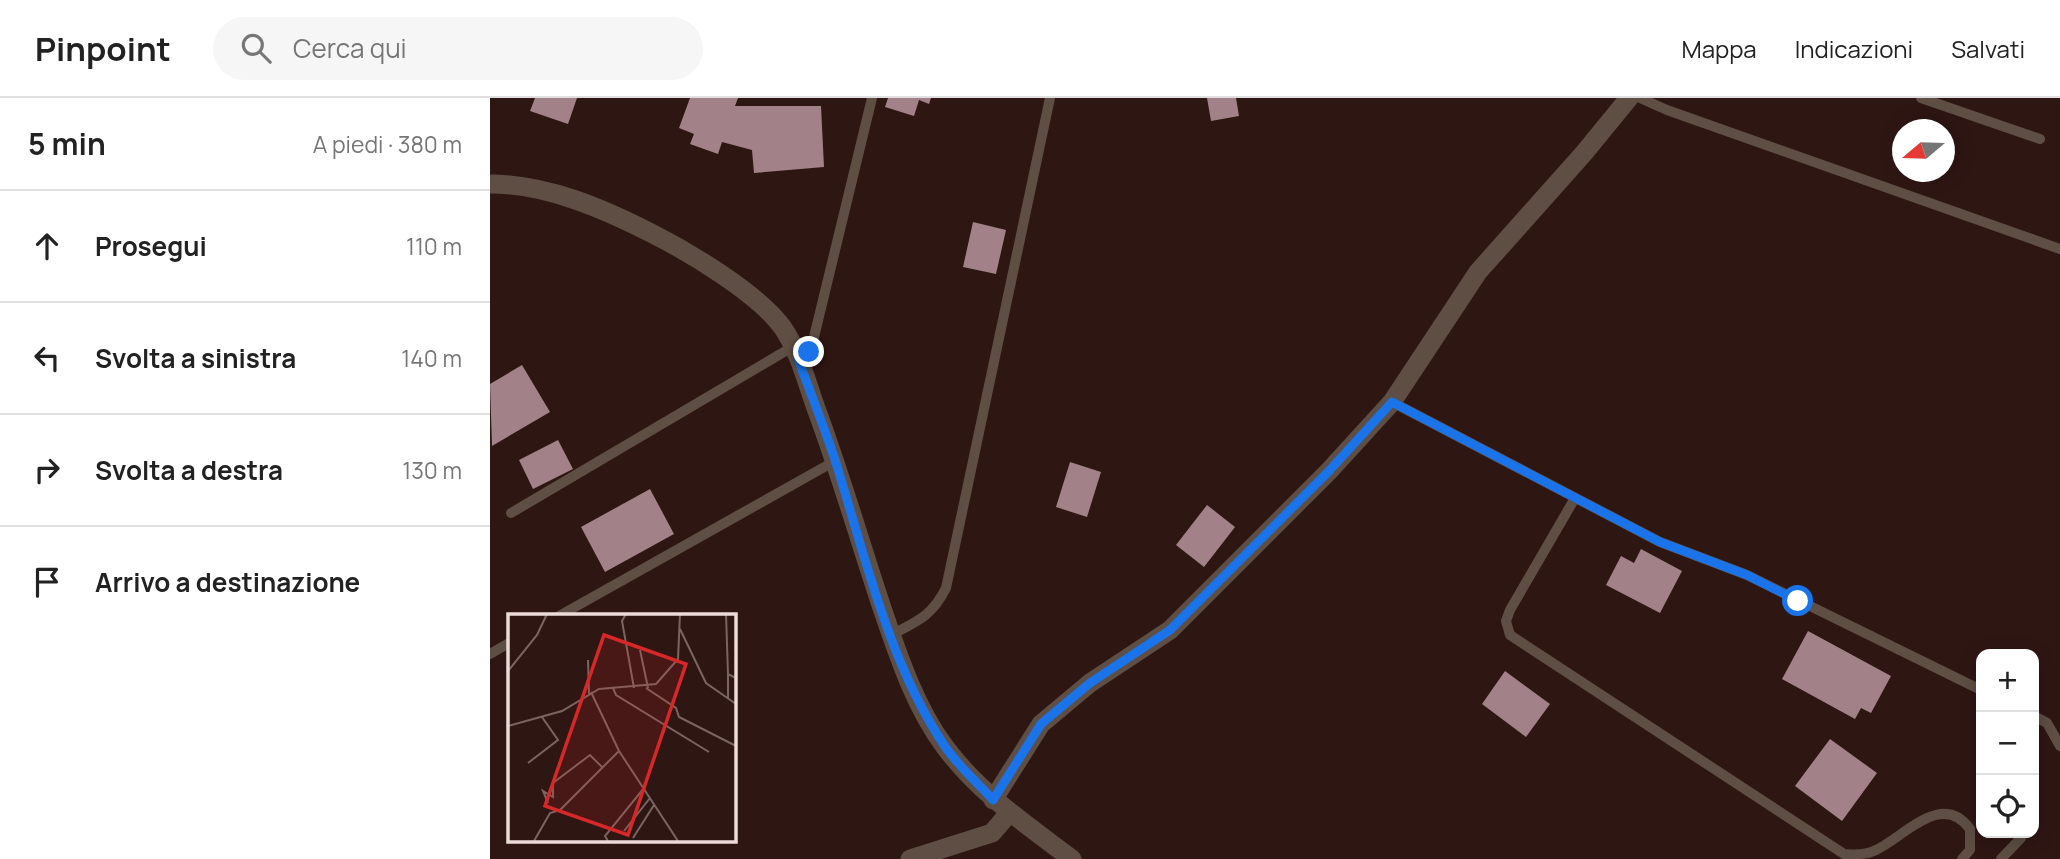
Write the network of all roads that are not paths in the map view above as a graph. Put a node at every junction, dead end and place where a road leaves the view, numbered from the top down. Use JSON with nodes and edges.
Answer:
{"nodes":[{"id":1,"x":872,"y":98,"type":"edge"},
{"id":2,"x":1050,"y":98,"type":"edge"},
{"id":3,"x":1629,"y":98,"type":"edge"},
{"id":4,"x":1640,"y":98,"type":"edge"},
{"id":5,"x":1921,"y":98,"type":"edge"},
{"id":6,"x":2040,"y":139,"type":"dead end"},
{"id":7,"x":490,"y":184,"type":"edge"},
{"id":8,"x":2060,"y":249,"type":"edge"},
{"id":9,"x":796,"y":352,"type":"junction"},
{"id":10,"x":1392,"y":402,"type":"junction"},
{"id":11,"x":835,"y":461,"type":"junction"},
{"id":12,"x":1575,"y":498,"type":"junction"},
{"id":13,"x":511,"y":513,"type":"dead end"},
{"id":14,"x":563,"y":614,"type":"edge"},
{"id":15,"x":891,"y":635,"type":"junction"},
{"id":16,"x":508,"y":644,"type":"edge"},
{"id":17,"x":490,"y":654,"type":"edge"},
{"id":18,"x":1976,"y":689,"type":"edge"},
{"id":19,"x":2039,"y":719,"type":"edge"},
{"id":20,"x":2060,"y":746,"type":"edge"},
{"id":21,"x":993,"y":800,"type":"junction"},
{"id":22,"x":1010,"y":812,"type":"junction"},
{"id":23,"x":2021,"y":838,"type":"dead end"},
{"id":24,"x":911,"y":859,"type":"edge"},
{"id":25,"x":1072,"y":859,"type":"edge"},
{"id":26,"x":1962,"y":859,"type":"edge"},
{"id":27,"x":2001,"y":859,"type":"edge"}],
"edges":[{"from":1,"to":9,"type":"lane"},
{"from":2,"to":15,"type":"lane"},
{"from":3,"to":10,"type":"street"},
{"from":4,"to":8,"type":"lane"},
{"from":5,"to":6,"type":"lane"},
{"from":7,"to":9,"type":"street"},
{"from":9,"to":11,"type":"street"},
{"from":9,"to":13,"type":"lane"},
{"from":10,"to":12,"type":"lane"},
{"from":10,"to":21,"type":"street"},
{"from":11,"to":14,"type":"lane"},
{"from":11,"to":15,"type":"street"},
{"from":12,"to":18,"type":"lane"},
{"from":12,"to":26,"type":"lane"},
{"from":15,"to":21,"type":"street"},
{"from":16,"to":17,"type":"lane"},
{"from":19,"to":20,"type":"lane"},
{"from":21,"to":22,"type":"street"},
{"from":22,"to":24,"type":"street"},
{"from":22,"to":25,"type":"street"},
{"from":23,"to":27,"type":"lane"}]}
